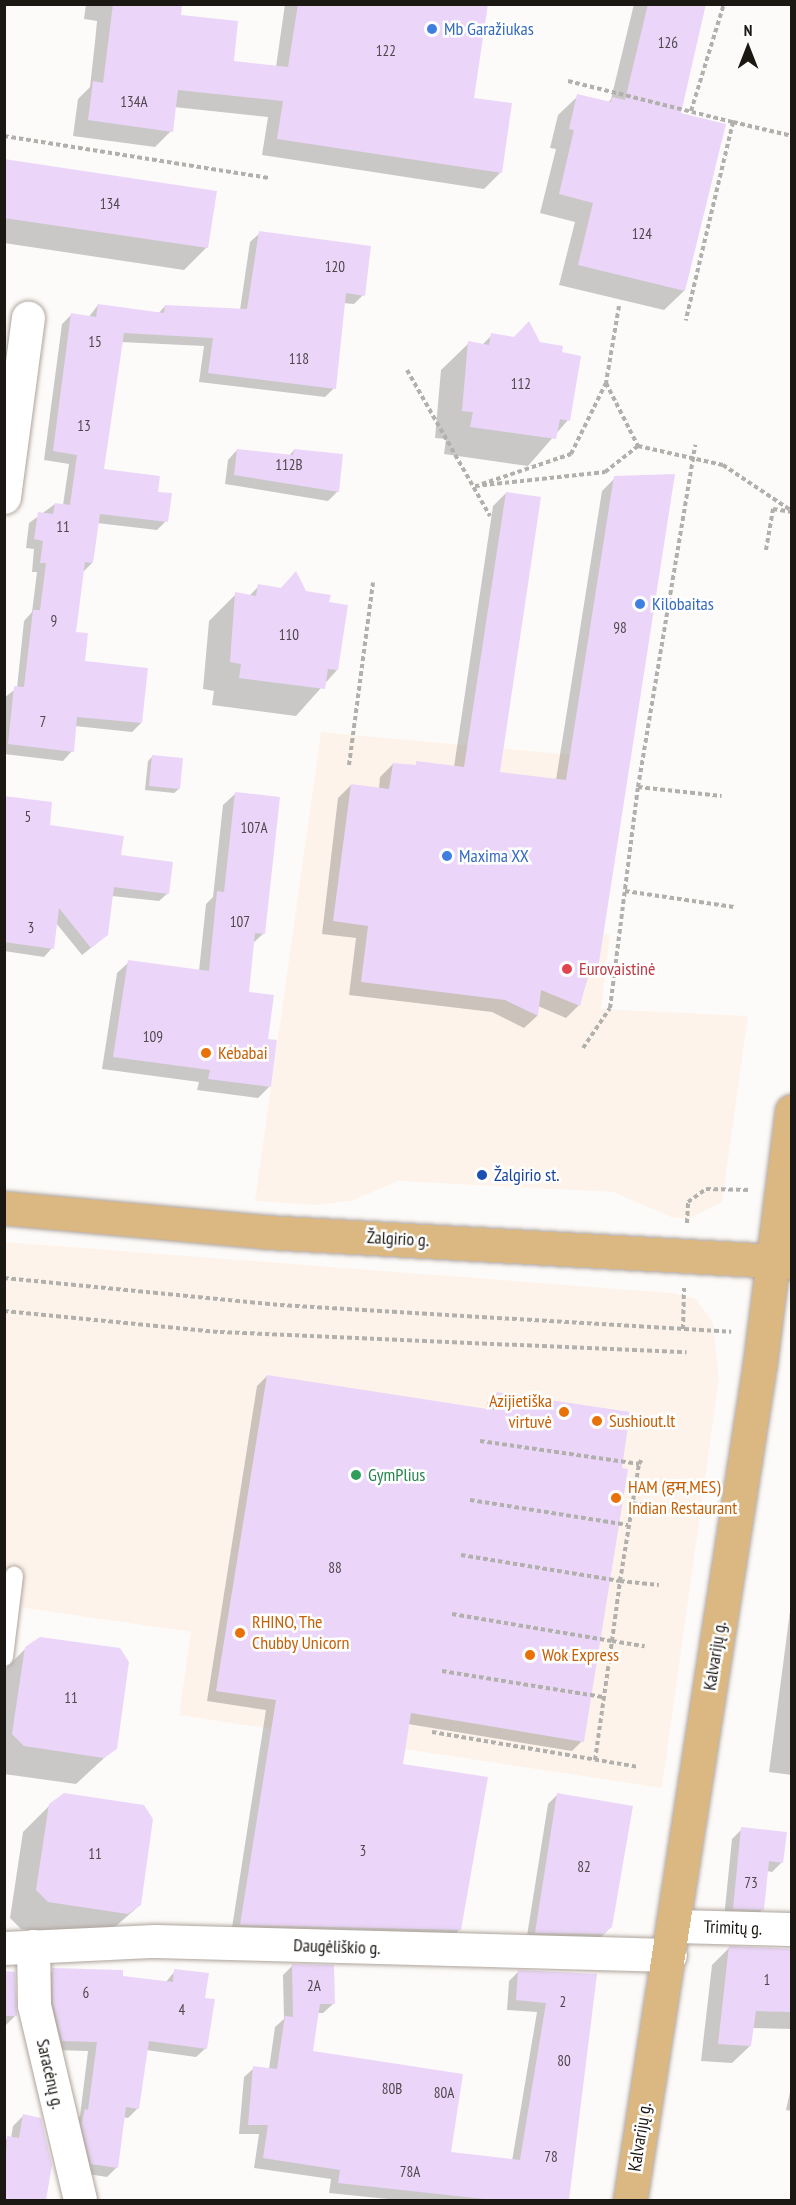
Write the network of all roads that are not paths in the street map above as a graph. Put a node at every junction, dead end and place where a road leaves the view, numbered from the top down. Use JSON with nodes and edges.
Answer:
{"nodes":[{"id":1,"x":28,"y":318,"type":"dead end"},
{"id":2,"x":4,"y":497,"type":"edge"},
{"id":3,"x":792,"y":1111,"type":"edge"},
{"id":4,"x":4,"y":1208,"type":"edge"},
{"id":5,"x":783,"y":1261,"type":"edge"},
{"id":6,"x":14,"y":1576,"type":"dead end"},
{"id":7,"x":4,"y":1657,"type":"edge"},
{"id":8,"x":792,"y":1929,"type":"edge"},
{"id":9,"x":672,"y":1941,"type":"junction"},
{"id":10,"x":19,"y":1947,"type":"edge"},
{"id":11,"x":80,"y":2200,"type":"edge"},
{"id":12,"x":630,"y":2200,"type":"edge"}],
"edges":[{"from":1,"to":2,"type":"street"},
{"from":3,"to":5,"type":"main road","name":"Kalvarijų g."},
{"from":4,"to":5,"type":"main road","name":"Žalgirio g."},
{"from":5,"to":9,"type":"main road","name":"Kalvarijų g."},
{"from":6,"to":7,"type":"lane"},
{"from":8,"to":9,"type":"street","name":"Trimitų g."},
{"from":9,"to":10,"type":"street","name":"Daugėliškio g."},
{"from":9,"to":12,"type":"main road","name":"Kalvarijų g."},
{"from":10,"to":11,"type":"street","name":"Saracėnų g."}]}
